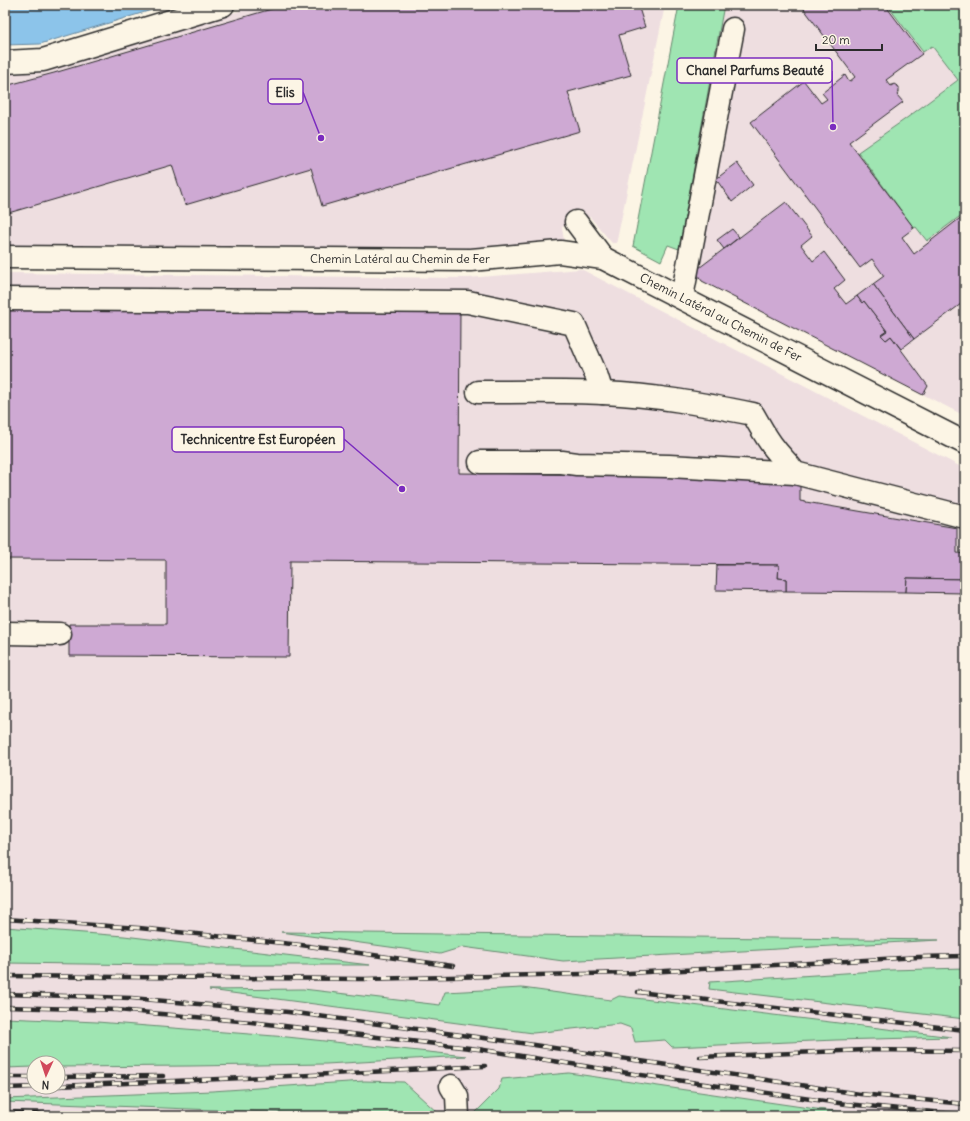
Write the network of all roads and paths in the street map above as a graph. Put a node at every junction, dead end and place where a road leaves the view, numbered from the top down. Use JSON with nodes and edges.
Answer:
{"nodes":[{"id":1,"x":223,"y":5,"type":"edge"},
{"id":2,"x":733,"y":29,"type":"dead end"},
{"id":3,"x":5,"y":62,"type":"edge"},
{"id":4,"x":576,"y":222,"type":"dead end"},
{"id":5,"x":5,"y":257,"type":"edge"},
{"id":6,"x":603,"y":258,"type":"junction"},
{"id":7,"x":682,"y":297,"type":"junction"},
{"id":8,"x":5,"y":299,"type":"edge"},
{"id":9,"x":478,"y":392,"type":"dead end"},
{"id":10,"x":602,"y":393,"type":"junction"},
{"id":11,"x":965,"y":443,"type":"edge"},
{"id":12,"x":480,"y":462,"type":"dead end"},
{"id":13,"x":795,"y":473,"type":"junction"},
{"id":14,"x":965,"y":517,"type":"edge"},
{"id":15,"x":5,"y":633,"type":"edge"},
{"id":16,"x":60,"y":634,"type":"dead end"},
{"id":17,"x":450,"y":1086,"type":"dead end"},
{"id":18,"x":458,"y":1116,"type":"edge"}],
"edges":[{"from":1,"to":3,"type":"street"},
{"from":2,"to":7,"type":"street"},
{"from":4,"to":6,"type":"street"},
{"from":5,"to":6,"type":"street","name":"Chemin Latéral au Chemin de Fer"},
{"from":6,"to":7,"type":"street","name":"Chemin Latéral au Chemin de Fer"},
{"from":7,"to":11,"type":"street","name":"Chemin Latéral au Chemin de Fer"},
{"from":8,"to":10,"type":"street"},
{"from":9,"to":10,"type":"street"},
{"from":10,"to":13,"type":"street"},
{"from":12,"to":13,"type":"street"},
{"from":13,"to":14,"type":"street"},
{"from":15,"to":16,"type":"street"},
{"from":17,"to":18,"type":"street"}]}
